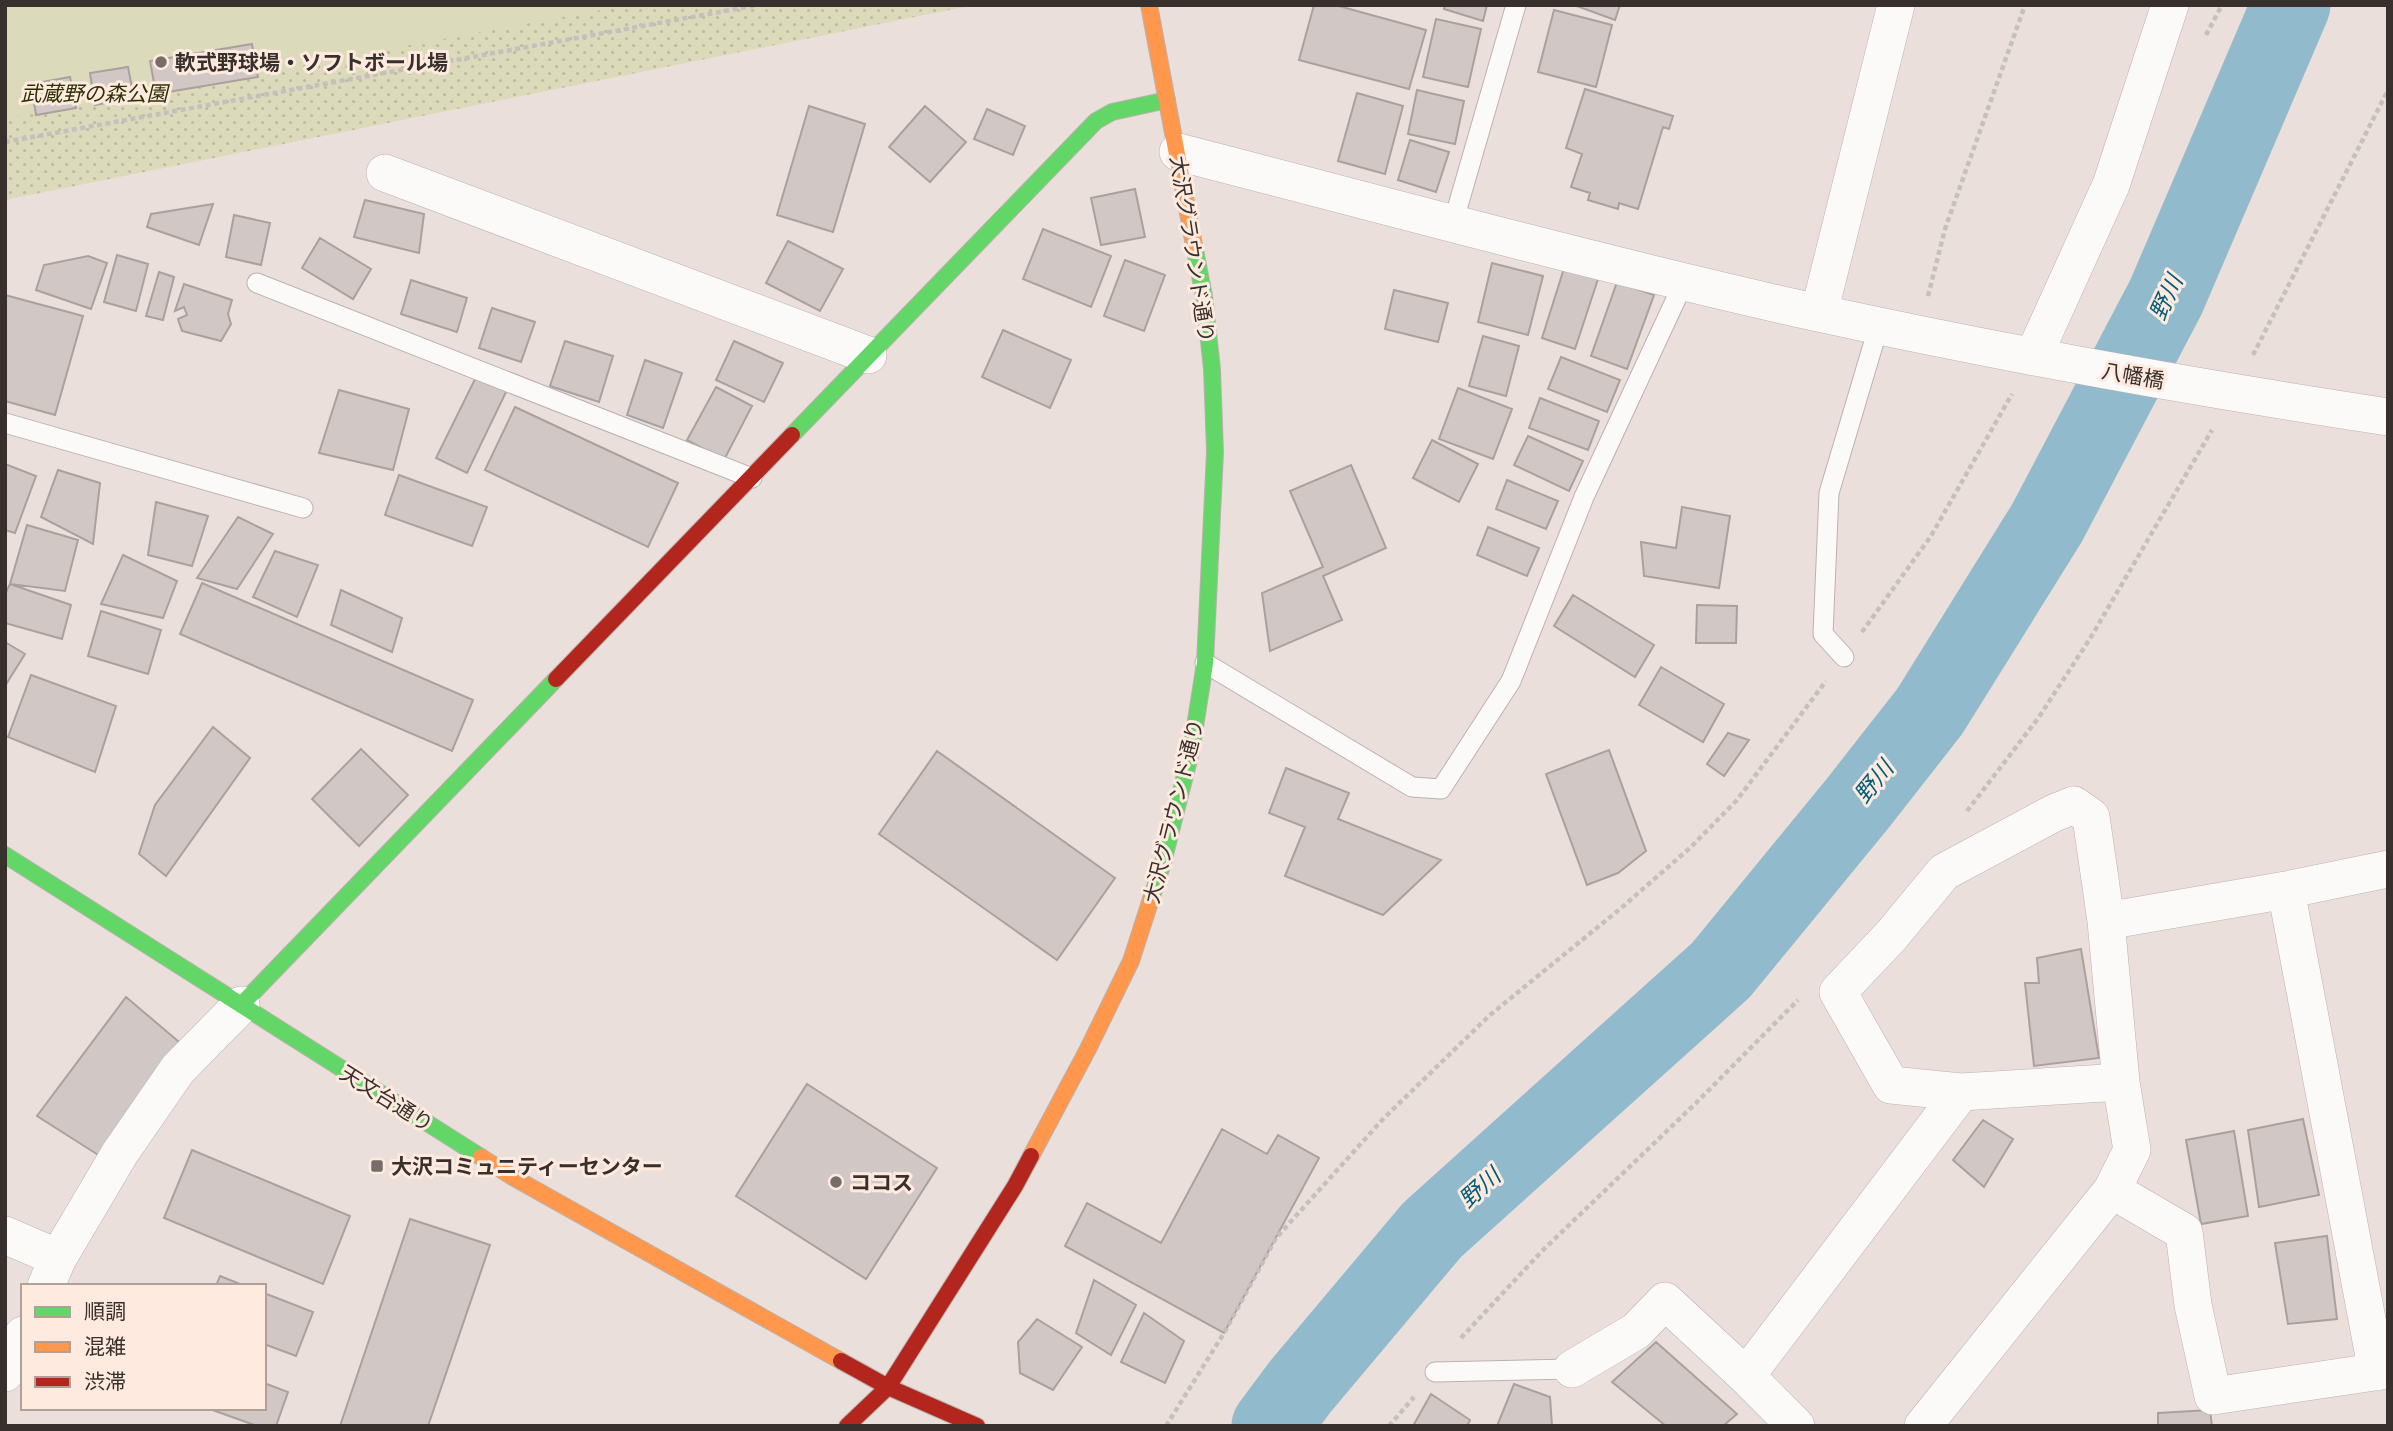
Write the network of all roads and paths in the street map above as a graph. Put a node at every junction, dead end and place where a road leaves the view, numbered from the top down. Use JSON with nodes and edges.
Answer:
{"nodes":[{"id":1,"x":758,"y":5,"type":"edge"},
{"id":2,"x":1149,"y":5,"type":"edge"},
{"id":3,"x":1516,"y":5,"type":"edge"},
{"id":4,"x":1896,"y":5,"type":"edge"},
{"id":5,"x":2025,"y":5,"type":"edge"},
{"id":6,"x":2171,"y":5,"type":"edge"},
{"id":7,"x":2222,"y":5,"type":"edge"},
{"id":8,"x":2204,"y":40,"type":"dead end"},
{"id":9,"x":2388,"y":90,"type":"edge"},
{"id":10,"x":1167,"y":100,"type":"junction"},
{"id":11,"x":5,"y":142,"type":"edge"},
{"id":12,"x":1178,"y":152,"type":"junction"},
{"id":13,"x":385,"y":173,"type":"dead end"},
{"id":14,"x":1453,"y":223,"type":"junction"},
{"id":15,"x":1684,"y":282,"type":"junction"},
{"id":16,"x":257,"y":284,"type":"dead end"},
{"id":17,"x":1819,"y":313,"type":"junction"},
{"id":18,"x":1878,"y":325,"type":"junction"},
{"id":19,"x":1919,"y":333,"type":"junction"},
{"id":20,"x":867,"y":355,"type":"junction"},
{"id":21,"x":2033,"y":357,"type":"junction"},
{"id":22,"x":2233,"y":394,"type":"junction"},
{"id":23,"x":2388,"y":417,"type":"edge"},
{"id":24,"x":5,"y":423,"type":"edge"},
{"id":25,"x":752,"y":478,"type":"junction"},
{"id":26,"x":303,"y":508,"type":"dead end"},
{"id":27,"x":1844,"y":657,"type":"junction"},
{"id":28,"x":1205,"y":663,"type":"junction"},
{"id":29,"x":1965,"y":813,"type":"dead end"},
{"id":30,"x":5,"y":855,"type":"edge"},
{"id":31,"x":2388,"y":869,"type":"edge"},
{"id":32,"x":2286,"y":890,"type":"junction"},
{"id":33,"x":2106,"y":921,"type":"junction"},
{"id":34,"x":1804,"y":993,"type":"dead end"},
{"id":35,"x":241,"y":1005,"type":"junction"},
{"id":36,"x":2121,"y":1082,"type":"junction"},
{"id":37,"x":1961,"y":1092,"type":"junction"},
{"id":38,"x":2112,"y":1191,"type":"junction"},
{"id":39,"x":5,"y":1236,"type":"edge"},
{"id":40,"x":52,"y":1272,"type":"edge"},
{"id":41,"x":21,"y":1339,"type":"edge"},
{"id":42,"x":1572,"y":1369,"type":"joint"},
{"id":43,"x":2382,"y":1371,"type":"edge"},
{"id":44,"x":1435,"y":1372,"type":"junction"},
{"id":45,"x":5,"y":1373,"type":"edge"},
{"id":46,"x":1746,"y":1376,"type":"junction"},
{"id":47,"x":888,"y":1387,"type":"junction"},
{"id":48,"x":847,"y":1426,"type":"edge"},
{"id":49,"x":977,"y":1426,"type":"edge"},
{"id":50,"x":1166,"y":1426,"type":"edge"},
{"id":51,"x":1390,"y":1426,"type":"edge"},
{"id":52,"x":1796,"y":1426,"type":"edge"},
{"id":53,"x":1923,"y":1426,"type":"edge"}],
"edges":[{"from":1,"to":11,"type":"path"},
{"from":2,"to":10,"type":"street","name":"大沢グラウンド通り"},
{"from":3,"to":14,"type":"lane"},
{"from":4,"to":17,"type":"street"},
{"from":5,"to":19,"type":"path"},
{"from":6,"to":21,"type":"street"},
{"from":7,"to":8,"type":"path"},
{"from":9,"to":22,"type":"path"},
{"from":10,"to":12,"type":"street","name":"大沢グラウンド通り"},
{"from":10,"to":20,"type":"street"},
{"from":12,"to":14,"type":"street","name":"八幡橋"},
{"from":12,"to":28,"type":"street","name":"大沢グラウンド通り"},
{"from":13,"to":20,"type":"street"},
{"from":14,"to":15,"type":"street","name":"八幡橋"},
{"from":15,"to":17,"type":"street","name":"八幡橋"},
{"from":15,"to":28,"type":"lane"},
{"from":16,"to":25,"type":"lane"},
{"from":17,"to":18,"type":"street","name":"八幡橋"},
{"from":18,"to":19,"type":"street","name":"八幡橋"},
{"from":18,"to":27,"type":"lane"},
{"from":19,"to":21,"type":"street","name":"八幡橋"},
{"from":20,"to":25,"type":"street"},
{"from":21,"to":22,"type":"street","name":"八幡橋"},
{"from":21,"to":27,"type":"path"},
{"from":22,"to":23,"type":"street","name":"八幡橋"},
{"from":22,"to":29,"type":"path"},
{"from":24,"to":26,"type":"lane"},
{"from":25,"to":35,"type":"street"},
{"from":27,"to":50,"type":"path"},
{"from":28,"to":47,"type":"street","name":"大沢グラウンド通り"},
{"from":30,"to":35,"type":"street","name":"天文台通り"},
{"from":31,"to":32,"type":"street"},
{"from":32,"to":33,"type":"street"},
{"from":32,"to":43,"type":"street"},
{"from":33,"to":36,"type":"street"},
{"from":33,"to":37,"type":"street"},
{"from":34,"to":44,"type":"path"},
{"from":35,"to":40,"type":"street"},
{"from":35,"to":47,"type":"street","name":"天文台通り"},
{"from":36,"to":37,"type":"street"},
{"from":36,"to":38,"type":"street"},
{"from":37,"to":46,"type":"street"},
{"from":38,"to":43,"type":"street"},
{"from":38,"to":53,"type":"street"},
{"from":39,"to":40,"type":"street"},
{"from":41,"to":45,"type":"street"},
{"from":42,"to":44,"type":"lane"},
{"from":42,"to":46,"type":"street"},
{"from":44,"to":51,"type":"path"},
{"from":46,"to":52,"type":"street"},
{"from":47,"to":48,"type":"street","name":"大沢グラウンド通り"},
{"from":47,"to":49,"type":"street","name":"天文台通り"}]}
